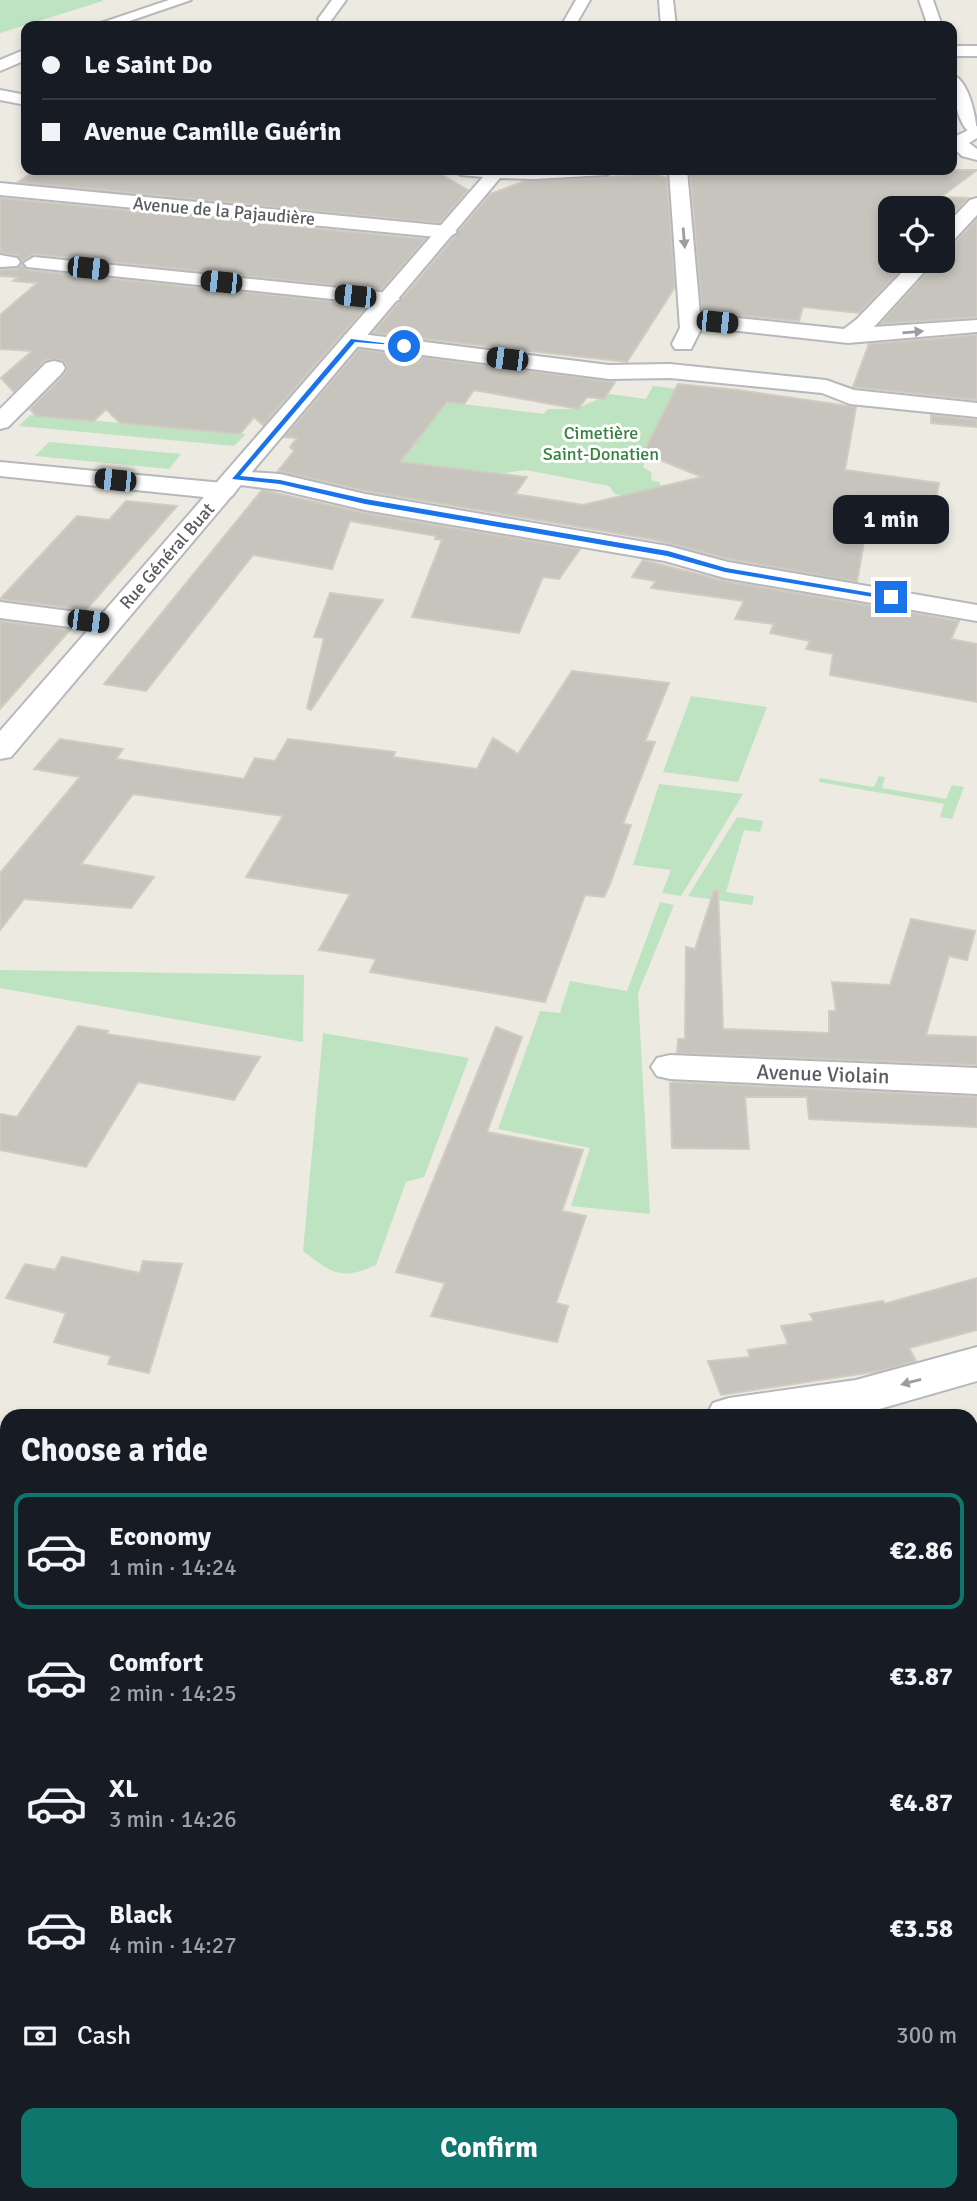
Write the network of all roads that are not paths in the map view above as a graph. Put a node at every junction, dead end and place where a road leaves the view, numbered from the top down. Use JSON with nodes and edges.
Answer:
{"nodes":[{"id":1,"x":184,"y":0,"type":"edge"},
{"id":2,"x":339,"y":0,"type":"edge"},
{"id":3,"x":583,"y":0,"type":"edge"},
{"id":4,"x":666,"y":0,"type":"edge"},
{"id":5,"x":926,"y":0,"type":"edge"},
{"id":6,"x":325,"y":19,"type":"dead end"},
{"id":7,"x":116,"y":21,"type":"edge"},
{"id":8,"x":571,"y":21,"type":"edge"},
{"id":9,"x":668,"y":21,"type":"edge"},
{"id":10,"x":933,"y":21,"type":"edge"},
{"id":11,"x":957,"y":51,"type":"edge"},
{"id":12,"x":977,"y":51,"type":"edge"},
{"id":13,"x":21,"y":56,"type":"edge"},
{"id":14,"x":0,"y":66,"type":"edge"},
{"id":15,"x":957,"y":90,"type":"edge"},
{"id":16,"x":1,"y":96,"type":"edge"},
{"id":17,"x":21,"y":99,"type":"edge"},
{"id":18,"x":977,"y":131,"type":"edge"},
{"id":19,"x":967,"y":150,"type":"edge"},
{"id":20,"x":492,"y":175,"type":"edge"},
{"id":21,"x":678,"y":175,"type":"edge"},
{"id":22,"x":0,"y":189,"type":"edge"},
{"id":23,"x":977,"y":204,"type":"edge"},
{"id":24,"x":955,"y":227,"type":"edge"},
{"id":25,"x":447,"y":232,"type":"junction"},
{"id":26,"x":34,"y":263,"type":"dead end"},
{"id":27,"x":913,"y":273,"type":"edge"},
{"id":28,"x":389,"y":299,"type":"junction"},
{"id":29,"x":690,"y":319,"type":"junction"},
{"id":30,"x":977,"y":326,"type":"edge"},
{"id":31,"x":848,"y":337,"type":"junction"},
{"id":32,"x":353,"y":340,"type":"junction"},
{"id":33,"x":54,"y":368,"type":"dead end"},
{"id":34,"x":670,"y":371,"type":"junction"},
{"id":35,"x":826,"y":387,"type":"junction"},
{"id":36,"x":977,"y":410,"type":"edge"},
{"id":37,"x":0,"y":422,"type":"edge"},
{"id":38,"x":0,"y":469,"type":"edge"},
{"id":39,"x":229,"y":485,"type":"junction"},
{"id":40,"x":0,"y":610,"type":"edge"},
{"id":41,"x":977,"y":612,"type":"edge"},
{"id":42,"x":108,"y":624,"type":"junction"},
{"id":43,"x":0,"y":750,"type":"edge"},
{"id":44,"x":670,"y":1067,"type":"dead end"},
{"id":45,"x":977,"y":1081,"type":"edge"},
{"id":46,"x":977,"y":1364,"type":"edge"},
{"id":47,"x":779,"y":1409,"type":"edge"}],
"edges":[{"from":1,"to":7,"type":"street"},
{"from":2,"to":6,"type":"street"},
{"from":3,"to":8,"type":"street"},
{"from":4,"to":9,"type":"street"},
{"from":5,"to":10,"type":"street"},
{"from":11,"to":12,"type":"street"},
{"from":13,"to":14,"type":"street"},
{"from":15,"to":18,"type":"street"},
{"from":16,"to":17,"type":"street"},
{"from":18,"to":19,"type":"street"},
{"from":20,"to":25,"type":"street","name":"Rue Général Buat"},
{"from":21,"to":29,"type":"street","one_way":true},
{"from":22,"to":25,"type":"street","name":"Avenue de la Pajaudière"},
{"from":23,"to":24,"type":"street"},
{"from":25,"to":28,"type":"street","name":"Rue Général Buat"},
{"from":26,"to":28,"type":"street"},
{"from":27,"to":31,"type":"street"},
{"from":28,"to":32,"type":"street","name":"Rue Général Buat"},
{"from":29,"to":31,"type":"street"},
{"from":29,"to":34,"type":"street"},
{"from":31,"to":30,"type":"street","one_way":true},
{"from":31,"to":35,"type":"street"},
{"from":32,"to":34,"type":"street"},
{"from":32,"to":39,"type":"street","name":"Rue Général Buat"},
{"from":33,"to":37,"type":"street"},
{"from":34,"to":35,"type":"street"},
{"from":35,"to":36,"type":"street"},
{"from":38,"to":39,"type":"street"},
{"from":39,"to":41,"type":"street"},
{"from":39,"to":42,"type":"street","name":"Rue Général Buat"},
{"from":40,"to":42,"type":"street"},
{"from":42,"to":43,"type":"street","name":"Rue Général Buat"},
{"from":44,"to":45,"type":"street","name":"Avenue Violain"},
{"from":46,"to":47,"type":"street","one_way":true}]}
